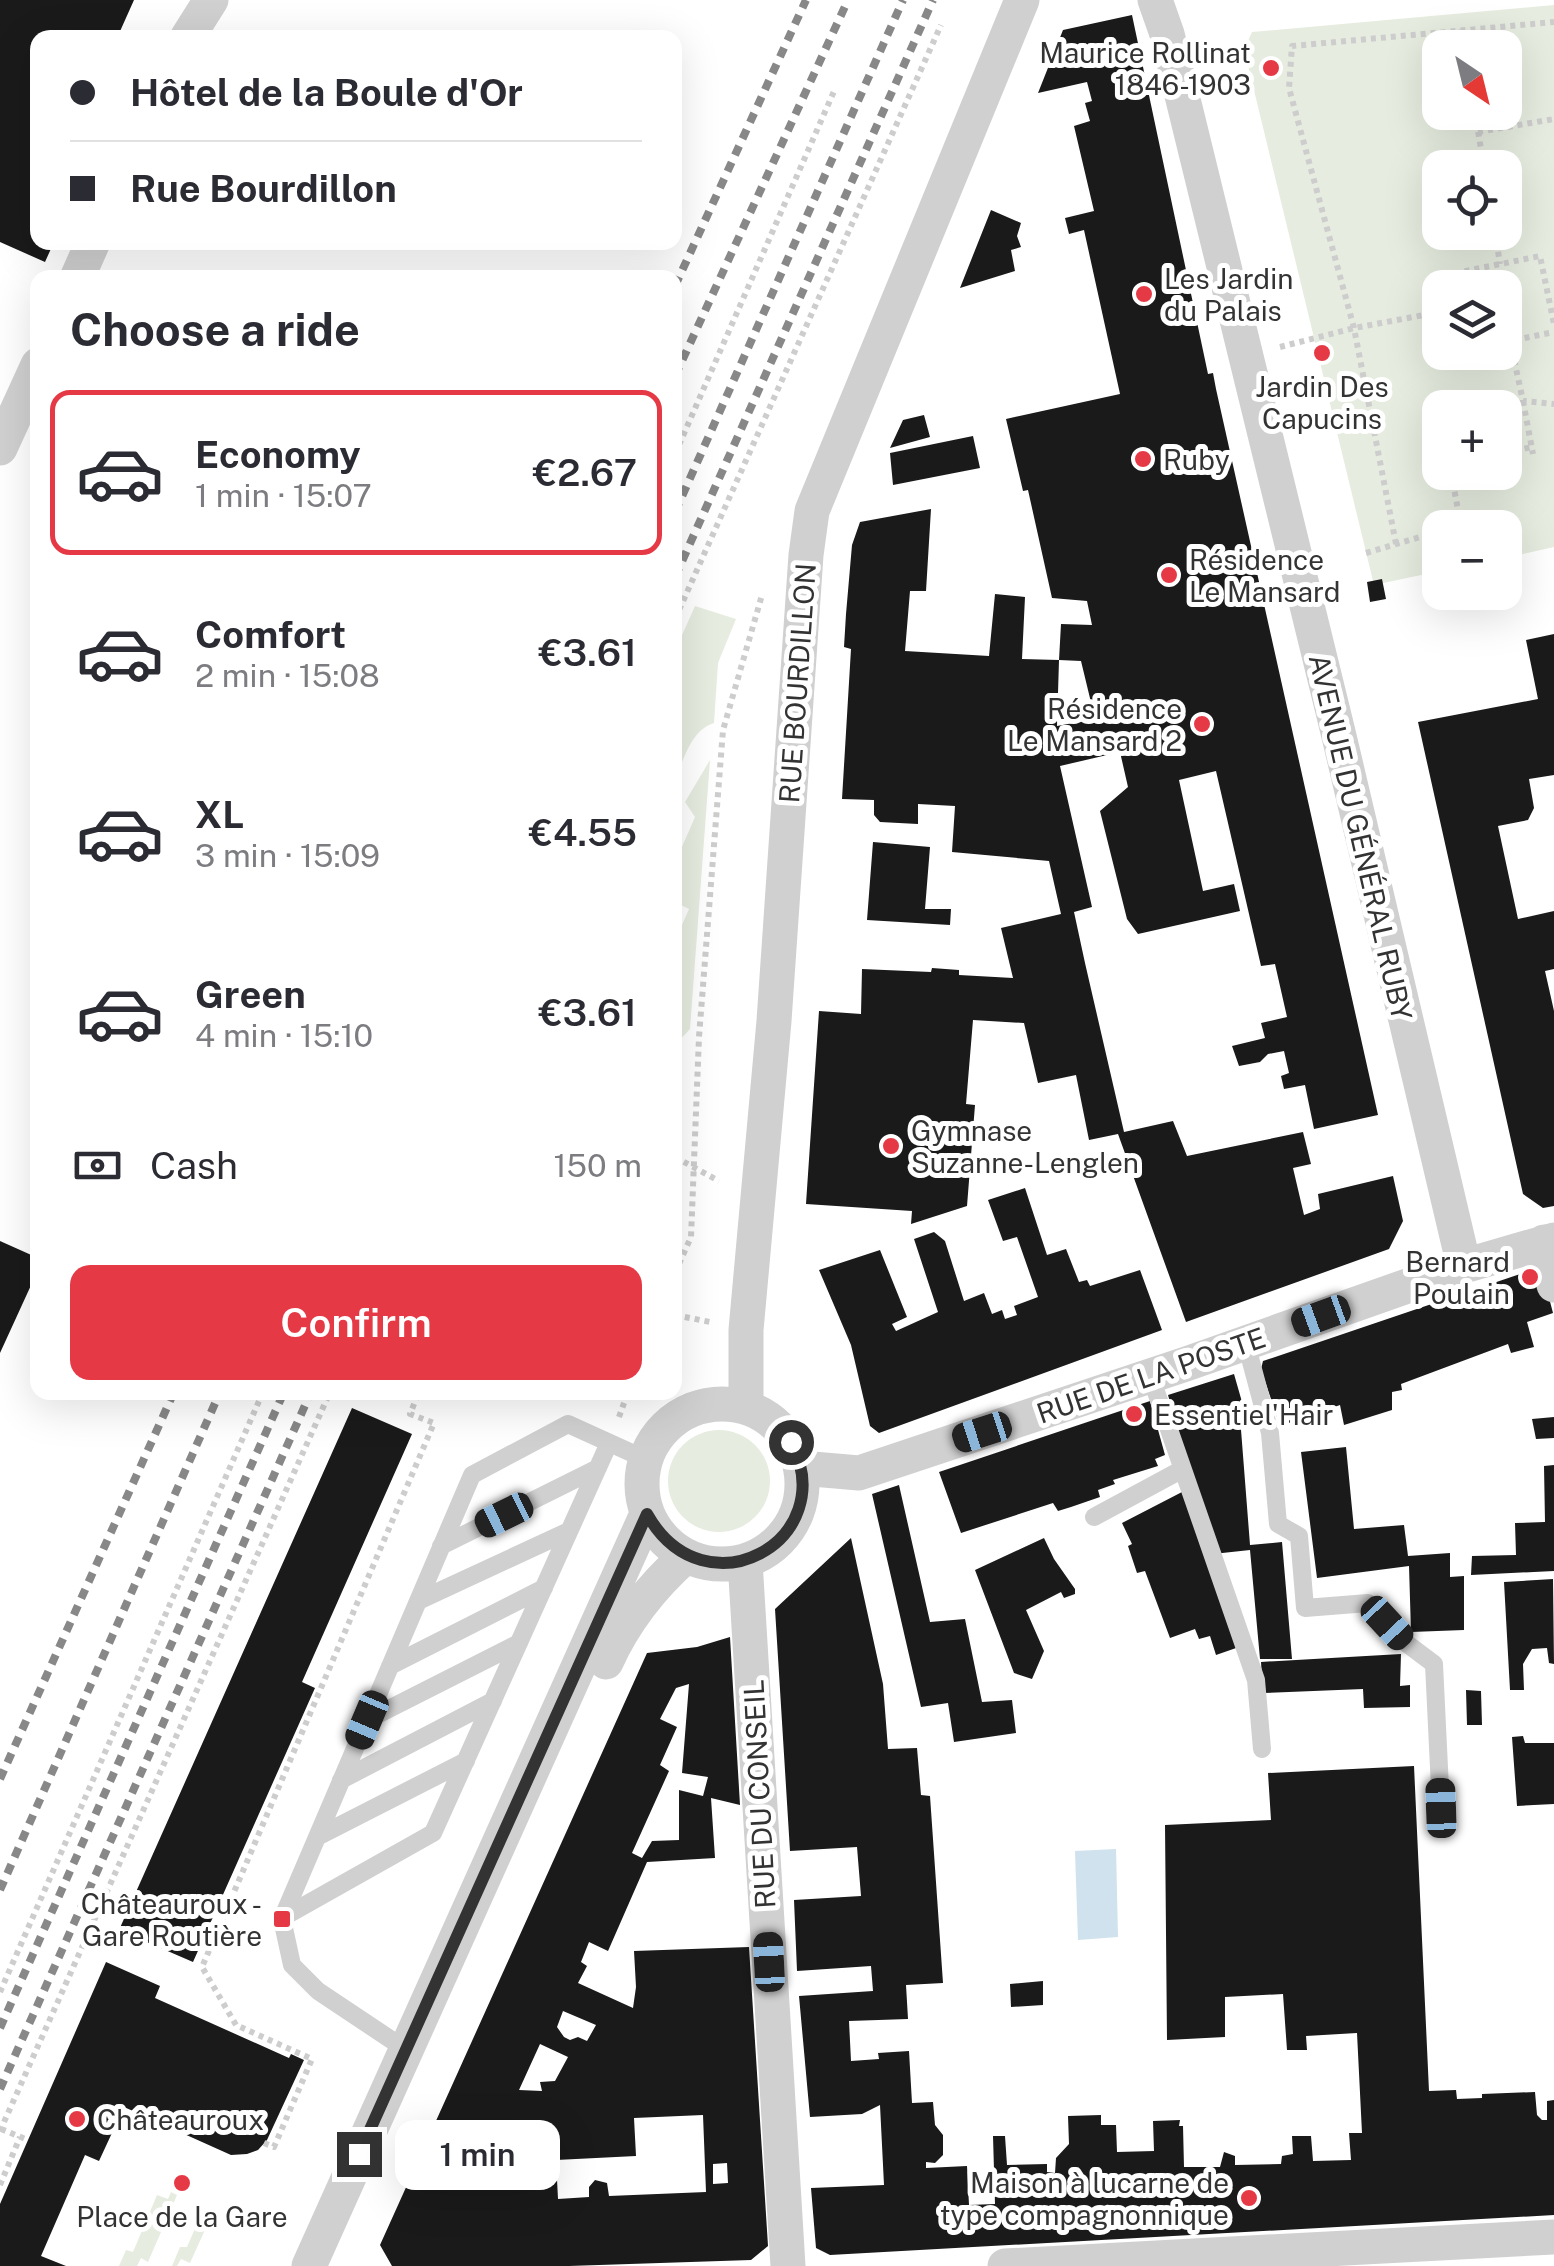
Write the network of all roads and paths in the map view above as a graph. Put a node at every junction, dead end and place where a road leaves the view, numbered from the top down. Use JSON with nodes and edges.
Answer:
{"nodes":[{"id":1,"x":210,"y":0,"type":"edge"},
{"id":2,"x":1022,"y":0,"type":"edge"},
{"id":3,"x":1156,"y":0,"type":"edge"},
{"id":4,"x":1554,"y":22,"type":"edge"},
{"id":5,"x":940,"y":25,"type":"dead end"},
{"id":6,"x":1461,"y":29,"type":"joint"},
{"id":7,"x":192,"y":30,"type":"edge"},
{"id":8,"x":835,"y":89,"type":"dead end"},
{"id":9,"x":1554,"y":119,"type":"edge"},
{"id":10,"x":1478,"y":132,"type":"joint"},
{"id":11,"x":1481,"y":150,"type":"edge"},
{"id":12,"x":1498,"y":250,"type":"edge"},
{"id":13,"x":1500,"y":264,"type":"junction"},
{"id":14,"x":1470,"y":270,"type":"edge"},
{"id":15,"x":1422,"y":315,"type":"edge"},
{"id":16,"x":1554,"y":324,"type":"edge"},
{"id":17,"x":1354,"y":328,"type":"junction"},
{"id":18,"x":1554,"y":332,"type":"edge"},
{"id":19,"x":1522,"y":339,"type":"edge"},
{"id":20,"x":1244,"y":358,"type":"junction"},
{"id":21,"x":1515,"y":370,"type":"edge"},
{"id":22,"x":30,"y":382,"type":"edge"},
{"id":23,"x":1523,"y":401,"type":"junction"},
{"id":24,"x":1554,"y":404,"type":"edge"},
{"id":25,"x":682,"y":438,"type":"edge"},
{"id":26,"x":0,"y":448,"type":"edge"},
{"id":27,"x":1522,"y":452,"type":"edge"},
{"id":28,"x":1422,"y":537,"type":"edge"},
{"id":29,"x":1396,"y":544,"type":"junction"},
{"id":30,"x":1366,"y":553,"type":"dead end"},
{"id":31,"x":806,"y":555,"type":"junction"},
{"id":32,"x":682,"y":604,"type":"edge"},
{"id":33,"x":682,"y":1160,"type":"edge"},
{"id":34,"x":694,"y":1166,"type":"junction"},
{"id":35,"x":720,"y":1181,"type":"dead end"},
{"id":36,"x":1549,"y":1241,"type":"edge"},
{"id":37,"x":682,"y":1258,"type":"edge"},
{"id":38,"x":1464,"y":1266,"type":"junction"},
{"id":39,"x":1554,"y":1285,"type":"edge"},
{"id":40,"x":1246,"y":1343,"type":"junction"},
{"id":41,"x":1155,"y":1389,"type":"dead end"},
{"id":42,"x":259,"y":1400,"type":"edge"},
{"id":43,"x":326,"y":1400,"type":"edge"},
{"id":44,"x":416,"y":1400,"type":"edge"},
{"id":45,"x":746,"y":1407,"type":"junction"},
{"id":46,"x":609,"y":1443,"type":"junction"},
{"id":47,"x":646,"y":1459,"type":"junction"},
{"id":48,"x":598,"y":1468,"type":"junction"},
{"id":49,"x":802,"y":1468,"type":"junction"},
{"id":50,"x":1181,"y":1470,"type":"junction"},
{"id":51,"x":647,"y":1514,"type":"junction"},
{"id":52,"x":1094,"y":1517,"type":"dead end"},
{"id":53,"x":569,"y":1531,"type":"junction"},
{"id":54,"x":442,"y":1546,"type":"junction"},
{"id":55,"x":686,"y":1556,"type":"junction"},
{"id":56,"x":745,"y":1561,"type":"junction"},
{"id":57,"x":544,"y":1588,"type":"junction"},
{"id":58,"x":418,"y":1601,"type":"junction"},
{"id":59,"x":519,"y":1644,"type":"junction"},
{"id":60,"x":390,"y":1666,"type":"junction"},
{"id":61,"x":492,"y":1701,"type":"junction"},
{"id":62,"x":367,"y":1720,"type":"junction"},
{"id":63,"x":1262,"y":1749,"type":"dead end"},
{"id":64,"x":466,"y":1761,"type":"junction"},
{"id":65,"x":341,"y":1780,"type":"junction"},
{"id":66,"x":1441,"y":1808,"type":"dead end"},
{"id":67,"x":316,"y":1837,"type":"junction"},
{"id":68,"x":282,"y":1918,"type":"junction"},
{"id":69,"x":0,"y":1992,"type":"edge"},
{"id":70,"x":405,"y":2049,"type":"junction"},
{"id":71,"x":0,"y":2130,"type":"edge"},
{"id":72,"x":264,"y":2143,"type":"dead end"},
{"id":73,"x":0,"y":2186,"type":"edge"},
{"id":74,"x":1554,"y":2237,"type":"edge"},
{"id":75,"x":1202,"y":2261,"type":"edge"},
{"id":76,"x":309,"y":2266,"type":"edge"},
{"id":77,"x":330,"y":2266,"type":"edge"},
{"id":78,"x":788,"y":2266,"type":"edge"},
{"id":79,"x":1004,"y":2266,"type":"edge"}],
"edges":[{"from":1,"to":7,"type":"street"},
{"from":2,"to":31,"type":"street","name":"RUE BOURDILLON"},
{"from":3,"to":20,"type":"street","name":"AVENUE DU GÉNÉRAL RUBY"},
{"from":4,"to":6,"type":"path"},
{"from":5,"to":32,"type":"path"},
{"from":6,"to":17,"type":"path"},
{"from":8,"to":25,"type":"path"},
{"from":9,"to":10,"type":"path"},
{"from":10,"to":11,"type":"path"},
{"from":12,"to":13,"type":"path"},
{"from":13,"to":14,"type":"path"},
{"from":13,"to":16,"type":"path"},
{"from":15,"to":17,"type":"path"},
{"from":17,"to":20,"type":"path"},
{"from":17,"to":29,"type":"path"},
{"from":18,"to":19,"type":"path"},
{"from":20,"to":38,"type":"street","name":"AVENUE DU GÉNÉRAL RUBY"},
{"from":21,"to":23,"type":"path"},
{"from":22,"to":26,"type":"street"},
{"from":23,"to":24,"type":"path"},
{"from":23,"to":27,"type":"path"},
{"from":28,"to":29,"type":"path"},
{"from":29,"to":30,"type":"path"},
{"from":31,"to":34,"type":"path"},
{"from":31,"to":45,"type":"street","name":"RUE BOURDILLON"},
{"from":33,"to":34,"type":"path"},
{"from":34,"to":35,"type":"path"},
{"from":34,"to":37,"type":"path"},
{"from":36,"to":38,"type":"street","name":"RUE DE LA POSTE"},
{"from":36,"to":39,"type":"street"},
{"from":38,"to":40,"type":"street","name":"RUE DE LA POSTE"},
{"from":40,"to":49,"type":"street","name":"RUE DE LA POSTE"},
{"from":40,"to":66,"type":"lane"},
{"from":41,"to":50,"type":"lane"},
{"from":42,"to":69,"type":"path"},
{"from":43,"to":71,"type":"path"},
{"from":44,"to":72,"type":"path"},
{"from":45,"to":47,"type":"street"},
{"from":45,"to":49,"type":"street"},
{"from":46,"to":47,"type":"lane"},
{"from":46,"to":48,"type":"lane"},
{"from":46,"to":54,"type":"lane"},
{"from":47,"to":51,"type":"street"},
{"from":48,"to":53,"type":"lane"},
{"from":48,"to":54,"type":"lane"},
{"from":49,"to":56,"type":"street"},
{"from":50,"to":52,"type":"lane"},
{"from":50,"to":63,"type":"lane"},
{"from":51,"to":55,"type":"street"},
{"from":51,"to":70,"type":"street"},
{"from":53,"to":57,"type":"lane"},
{"from":53,"to":58,"type":"lane"},
{"from":54,"to":58,"type":"lane"},
{"from":55,"to":56,"type":"street"},
{"from":55,"to":77,"type":"street"},
{"from":56,"to":78,"type":"street","name":"RUE DU CONSEIL"},
{"from":57,"to":59,"type":"lane"},
{"from":57,"to":60,"type":"lane"},
{"from":58,"to":60,"type":"lane"},
{"from":59,"to":61,"type":"lane"},
{"from":59,"to":62,"type":"lane"},
{"from":60,"to":62,"type":"lane"},
{"from":61,"to":64,"type":"lane"},
{"from":61,"to":65,"type":"lane"},
{"from":62,"to":65,"type":"lane"},
{"from":64,"to":67,"type":"lane"},
{"from":64,"to":68,"type":"lane"},
{"from":65,"to":67,"type":"lane"},
{"from":67,"to":68,"type":"lane"},
{"from":68,"to":70,"type":"lane"},
{"from":70,"to":76,"type":"street"},
{"from":71,"to":73,"type":"path"},
{"from":74,"to":75,"type":"street"},
{"from":75,"to":79,"type":"street"}]}
